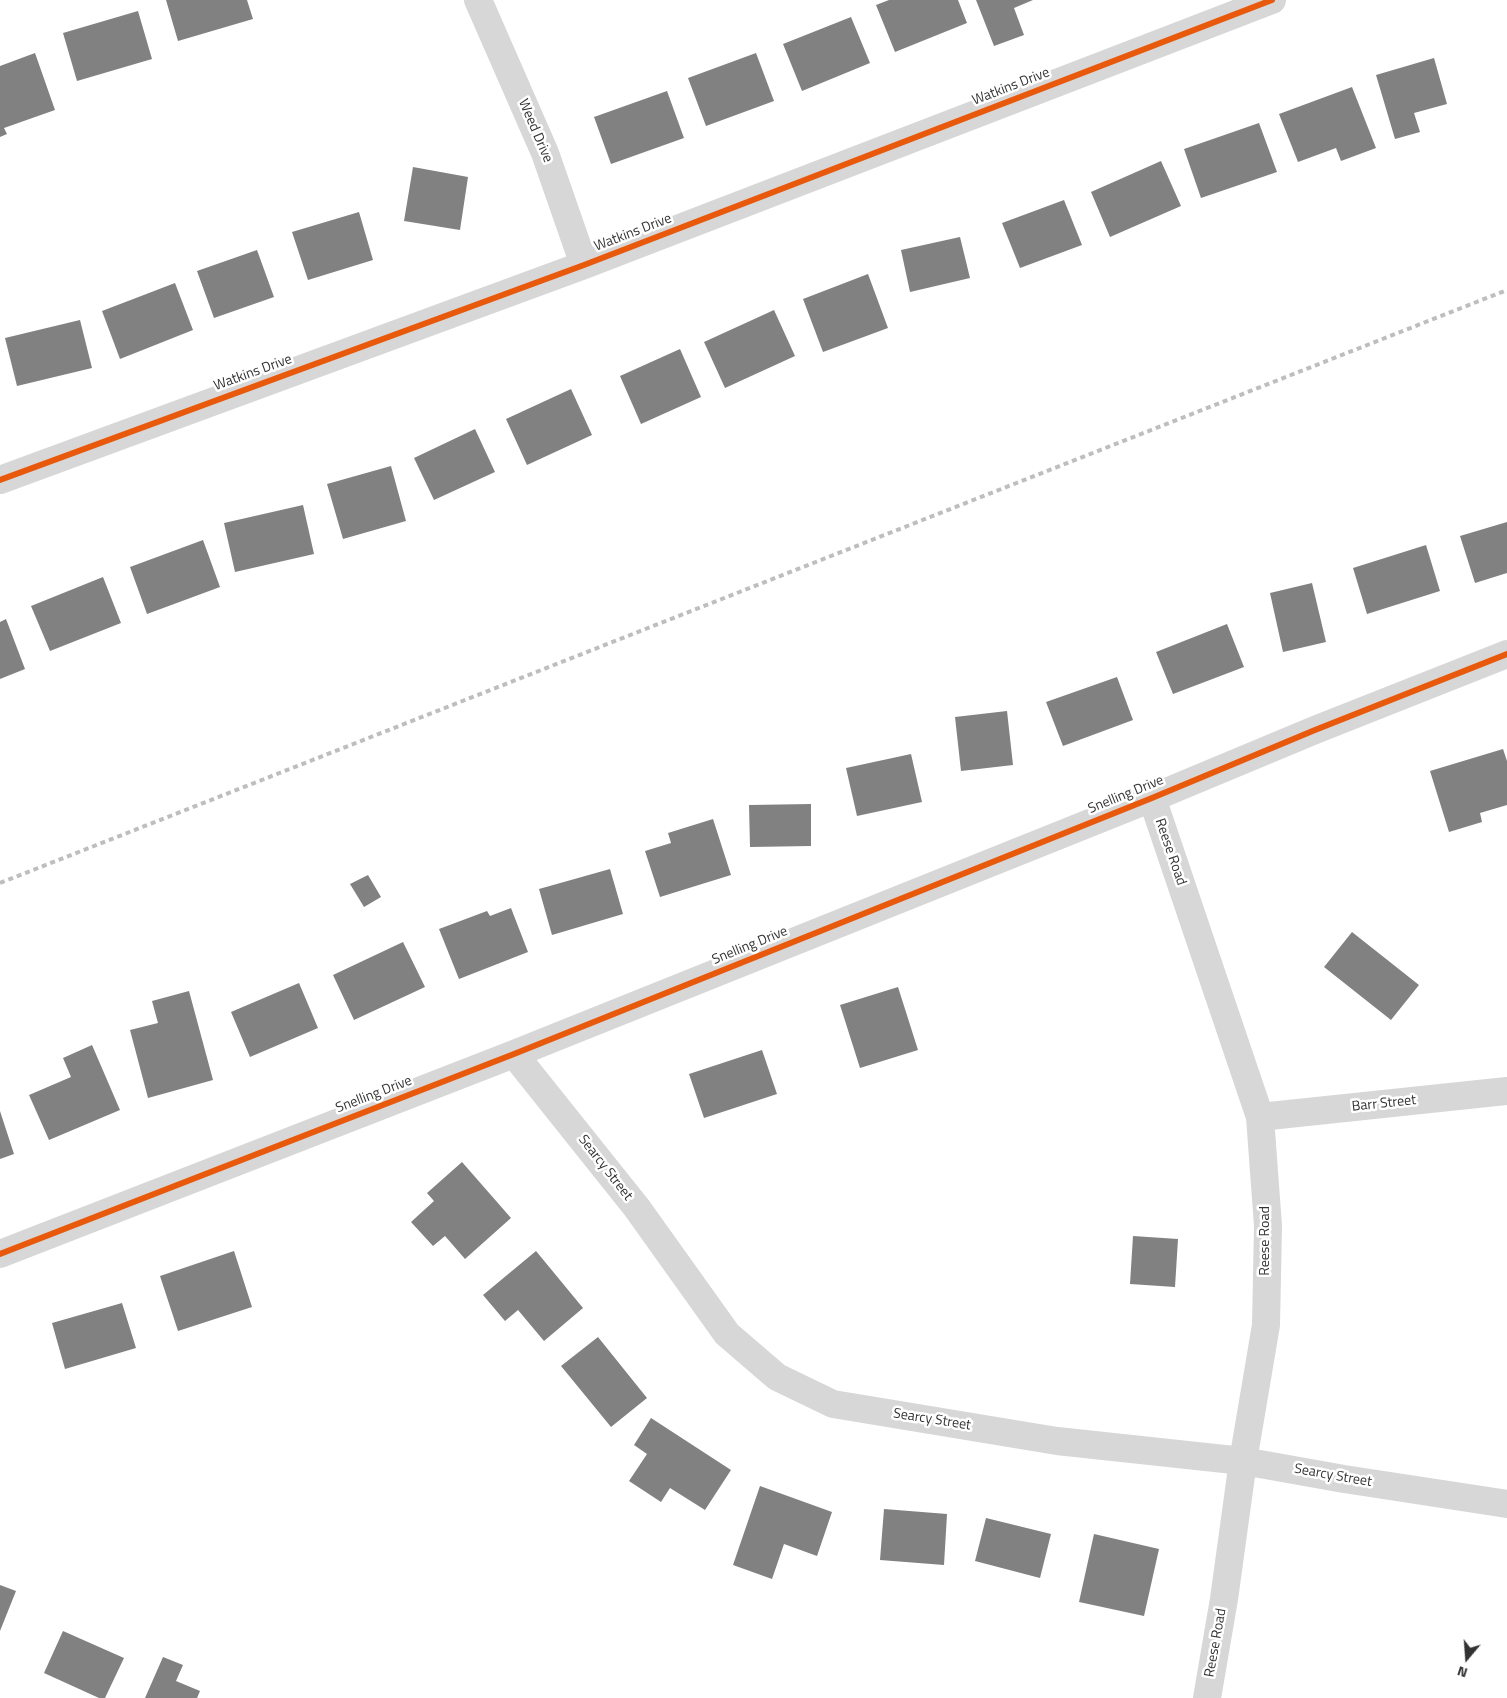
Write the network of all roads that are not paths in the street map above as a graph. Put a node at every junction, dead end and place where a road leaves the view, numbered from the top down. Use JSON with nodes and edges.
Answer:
{"nodes":[{"id":1,"x":478,"y":0,"type":"edge"},
{"id":2,"x":1272,"y":0,"type":"edge"},
{"id":3,"x":584,"y":265,"type":"junction"},
{"id":4,"x":0,"y":480,"type":"edge"},
{"id":5,"x":1507,"y":654,"type":"edge"},
{"id":6,"x":1152,"y":798,"type":"junction"},
{"id":7,"x":514,"y":1054,"type":"junction"},
{"id":8,"x":1507,"y":1091,"type":"edge"},
{"id":9,"x":1260,"y":1116,"type":"junction"},
{"id":10,"x":0,"y":1254,"type":"edge"},
{"id":11,"x":1243,"y":1461,"type":"junction"},
{"id":12,"x":1507,"y":1504,"type":"edge"},
{"id":13,"x":1207,"y":1698,"type":"edge"}],
"edges":[{"from":1,"to":3,"type":"street","name":"Weed Drive"},
{"from":2,"to":3,"type":"street","name":"Watkins Drive"},
{"from":3,"to":4,"type":"street","name":"Watkins Drive"},
{"from":5,"to":6,"type":"street","name":"Snelling Drive"},
{"from":6,"to":7,"type":"street","name":"Snelling Drive"},
{"from":6,"to":9,"type":"street","name":"Reese Road"},
{"from":7,"to":10,"type":"street","name":"Snelling Drive"},
{"from":7,"to":11,"type":"street","name":"Searcy Street"},
{"from":8,"to":9,"type":"street","name":"Barr Street"},
{"from":9,"to":11,"type":"street","name":"Reese Road"},
{"from":11,"to":12,"type":"street","name":"Searcy Street"},
{"from":11,"to":13,"type":"street","name":"Reese Road"}]}
